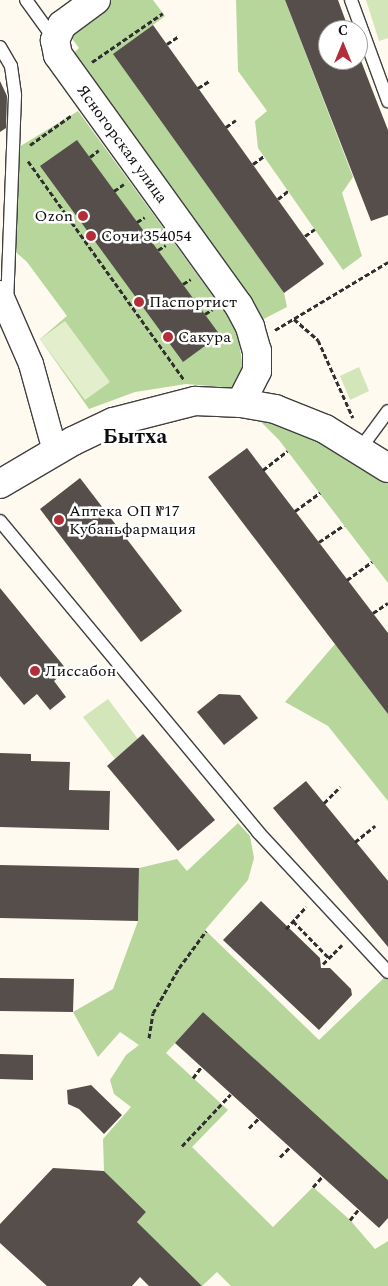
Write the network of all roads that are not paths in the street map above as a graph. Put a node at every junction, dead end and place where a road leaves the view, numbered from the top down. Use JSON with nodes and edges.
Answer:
{"nodes":[{"id":1,"x":26,"y":0,"type":"edge"},
{"id":2,"x":96,"y":0,"type":"edge"},
{"id":3,"x":351,"y":0,"type":"edge"},
{"id":4,"x":55,"y":40,"type":"junction"},
{"id":5,"x":0,"y":47,"type":"edge"},
{"id":6,"x":388,"y":101,"type":"edge"},
{"id":7,"x":3,"y":300,"type":"edge"},
{"id":8,"x":241,"y":403,"type":"junction"},
{"id":9,"x":388,"y":411,"type":"edge"},
{"id":10,"x":358,"y":436,"type":"junction"},
{"id":11,"x":55,"y":451,"type":"junction"},
{"id":12,"x":388,"y":468,"type":"edge"},
{"id":13,"x":0,"y":484,"type":"edge"},
{"id":14,"x":0,"y":520,"type":"edge"},
{"id":15,"x":388,"y":972,"type":"edge"}],
"edges":[{"from":1,"to":4,"type":"lane"},
{"from":2,"to":4,"type":"street"},
{"from":3,"to":6,"type":"lane"},
{"from":4,"to":8,"type":"street","name":"Ясногорская улица"},
{"from":5,"to":7,"type":"lane"},
{"from":7,"to":11,"type":"street"},
{"from":8,"to":10,"type":"street"},
{"from":8,"to":11,"type":"street"},
{"from":9,"to":10,"type":"lane"},
{"from":10,"to":12,"type":"street"},
{"from":11,"to":13,"type":"street"},
{"from":14,"to":15,"type":"lane"}]}
